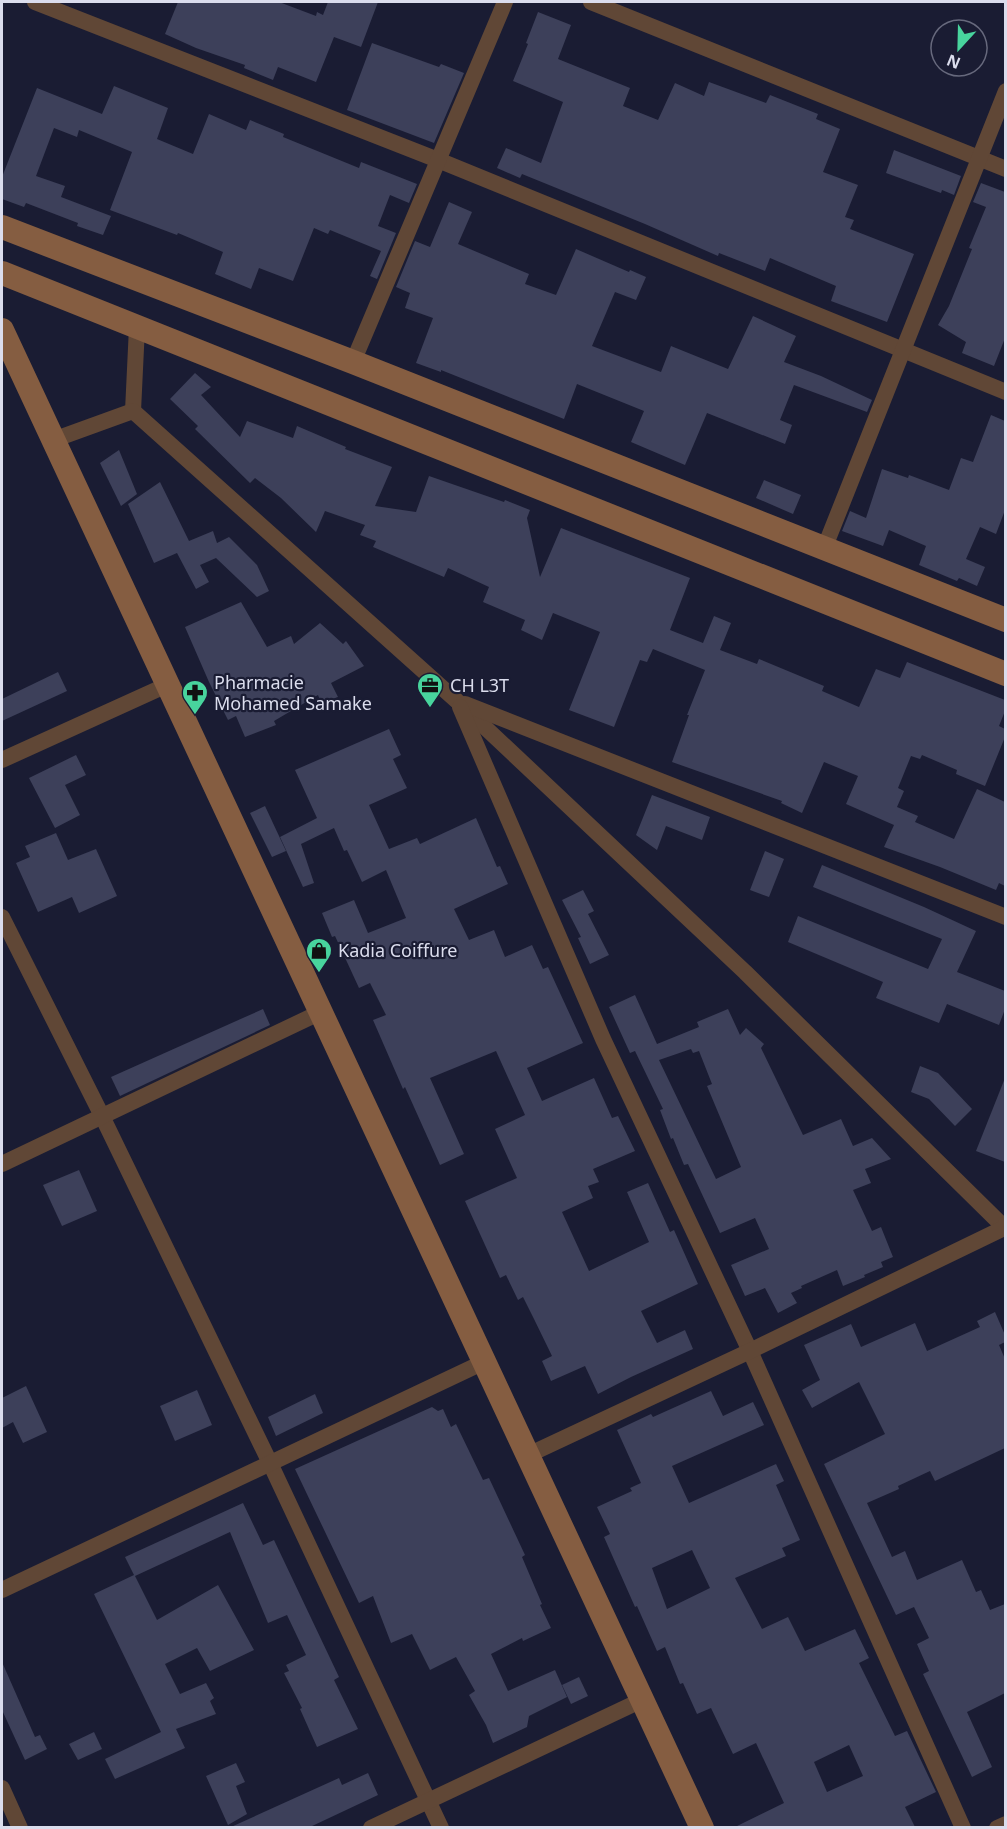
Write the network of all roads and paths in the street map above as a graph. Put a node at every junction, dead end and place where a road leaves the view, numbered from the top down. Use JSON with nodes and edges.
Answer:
{"nodes":[{"id":1,"x":35,"y":2,"type":"edge"},
{"id":2,"x":505,"y":2,"type":"edge"},
{"id":3,"x":591,"y":2,"type":"edge"},
{"id":4,"x":1005,"y":91,"type":"edge"},
{"id":5,"x":979,"y":158,"type":"junction"},
{"id":6,"x":438,"y":160,"type":"junction"},
{"id":7,"x":1005,"y":169,"type":"edge"},
{"id":8,"x":2,"y":227,"type":"edge"},
{"id":9,"x":2,"y":273,"type":"edge"},
{"id":10,"x":137,"y":327,"type":"junction"},
{"id":11,"x":2,"y":330,"type":"edge"},
{"id":12,"x":903,"y":350,"type":"junction"},
{"id":13,"x":7,"y":355,"type":"edge"},
{"id":14,"x":353,"y":362,"type":"junction"},
{"id":15,"x":1005,"y":392,"type":"edge"},
{"id":16,"x":133,"y":411,"type":"junction"},
{"id":17,"x":53,"y":440,"type":"junction"},
{"id":18,"x":824,"y":549,"type":"junction"},
{"id":19,"x":1005,"y":620,"type":"edge"},
{"id":20,"x":1005,"y":674,"type":"edge"},
{"id":21,"x":167,"y":685,"type":"junction"},
{"id":22,"x":457,"y":701,"type":"junction"},
{"id":23,"x":2,"y":760,"type":"edge"},
{"id":24,"x":2,"y":917,"type":"edge"},
{"id":25,"x":1005,"y":917,"type":"edge"},
{"id":26,"x":321,"y":1012,"type":"junction"},
{"id":27,"x":102,"y":1116,"type":"junction"},
{"id":28,"x":2,"y":1164,"type":"edge"},
{"id":29,"x":1005,"y":1227,"type":"edge"},
{"id":30,"x":750,"y":1351,"type":"junction"},
{"id":31,"x":484,"y":1362,"type":"junction"},
{"id":32,"x":528,"y":1455,"type":"junction"},
{"id":33,"x":270,"y":1463,"type":"junction"},
{"id":34,"x":2,"y":1590,"type":"edge"},
{"id":35,"x":642,"y":1700,"type":"junction"},
{"id":36,"x":2,"y":1788,"type":"edge"},
{"id":37,"x":429,"y":1800,"type":"junction"},
{"id":38,"x":1005,"y":1824,"type":"edge"},
{"id":39,"x":20,"y":1827,"type":"edge"},
{"id":40,"x":371,"y":1827,"type":"edge"},
{"id":41,"x":441,"y":1827,"type":"edge"},
{"id":42,"x":702,"y":1827,"type":"edge"},
{"id":43,"x":963,"y":1827,"type":"edge"},
{"id":44,"x":997,"y":1827,"type":"edge"}],
"edges":[{"from":1,"to":6,"type":"street"},
{"from":2,"to":6,"type":"street"},
{"from":3,"to":5,"type":"street"},
{"from":4,"to":5,"type":"street"},
{"from":5,"to":7,"type":"street"},
{"from":5,"to":12,"type":"street"},
{"from":6,"to":12,"type":"street"},
{"from":6,"to":14,"type":"street"},
{"from":8,"to":14,"type":"main road"},
{"from":9,"to":10,"type":"main road"},
{"from":10,"to":16,"type":"street"},
{"from":10,"to":20,"type":"main road"},
{"from":11,"to":13,"type":"main road"},
{"from":12,"to":15,"type":"street"},
{"from":12,"to":18,"type":"street"},
{"from":13,"to":17,"type":"main road"},
{"from":14,"to":18,"type":"main road"},
{"from":16,"to":17,"type":"street"},
{"from":16,"to":22,"type":"street"},
{"from":17,"to":21,"type":"main road"},
{"from":18,"to":19,"type":"main road"},
{"from":21,"to":23,"type":"street"},
{"from":21,"to":26,"type":"main road"},
{"from":22,"to":25,"type":"street"},
{"from":22,"to":29,"type":"street"},
{"from":22,"to":30,"type":"street"},
{"from":24,"to":27,"type":"street"},
{"from":26,"to":27,"type":"street"},
{"from":26,"to":31,"type":"main road"},
{"from":27,"to":28,"type":"street"},
{"from":27,"to":33,"type":"street"},
{"from":29,"to":30,"type":"street"},
{"from":30,"to":32,"type":"street"},
{"from":30,"to":43,"type":"street"},
{"from":31,"to":32,"type":"main road"},
{"from":31,"to":33,"type":"street"},
{"from":32,"to":35,"type":"main road"},
{"from":33,"to":34,"type":"street"},
{"from":33,"to":37,"type":"street"},
{"from":35,"to":37,"type":"street"},
{"from":35,"to":42,"type":"main road"},
{"from":36,"to":39,"type":"street"},
{"from":37,"to":40,"type":"street"},
{"from":37,"to":41,"type":"street"},
{"from":38,"to":44,"type":"street"}]}
